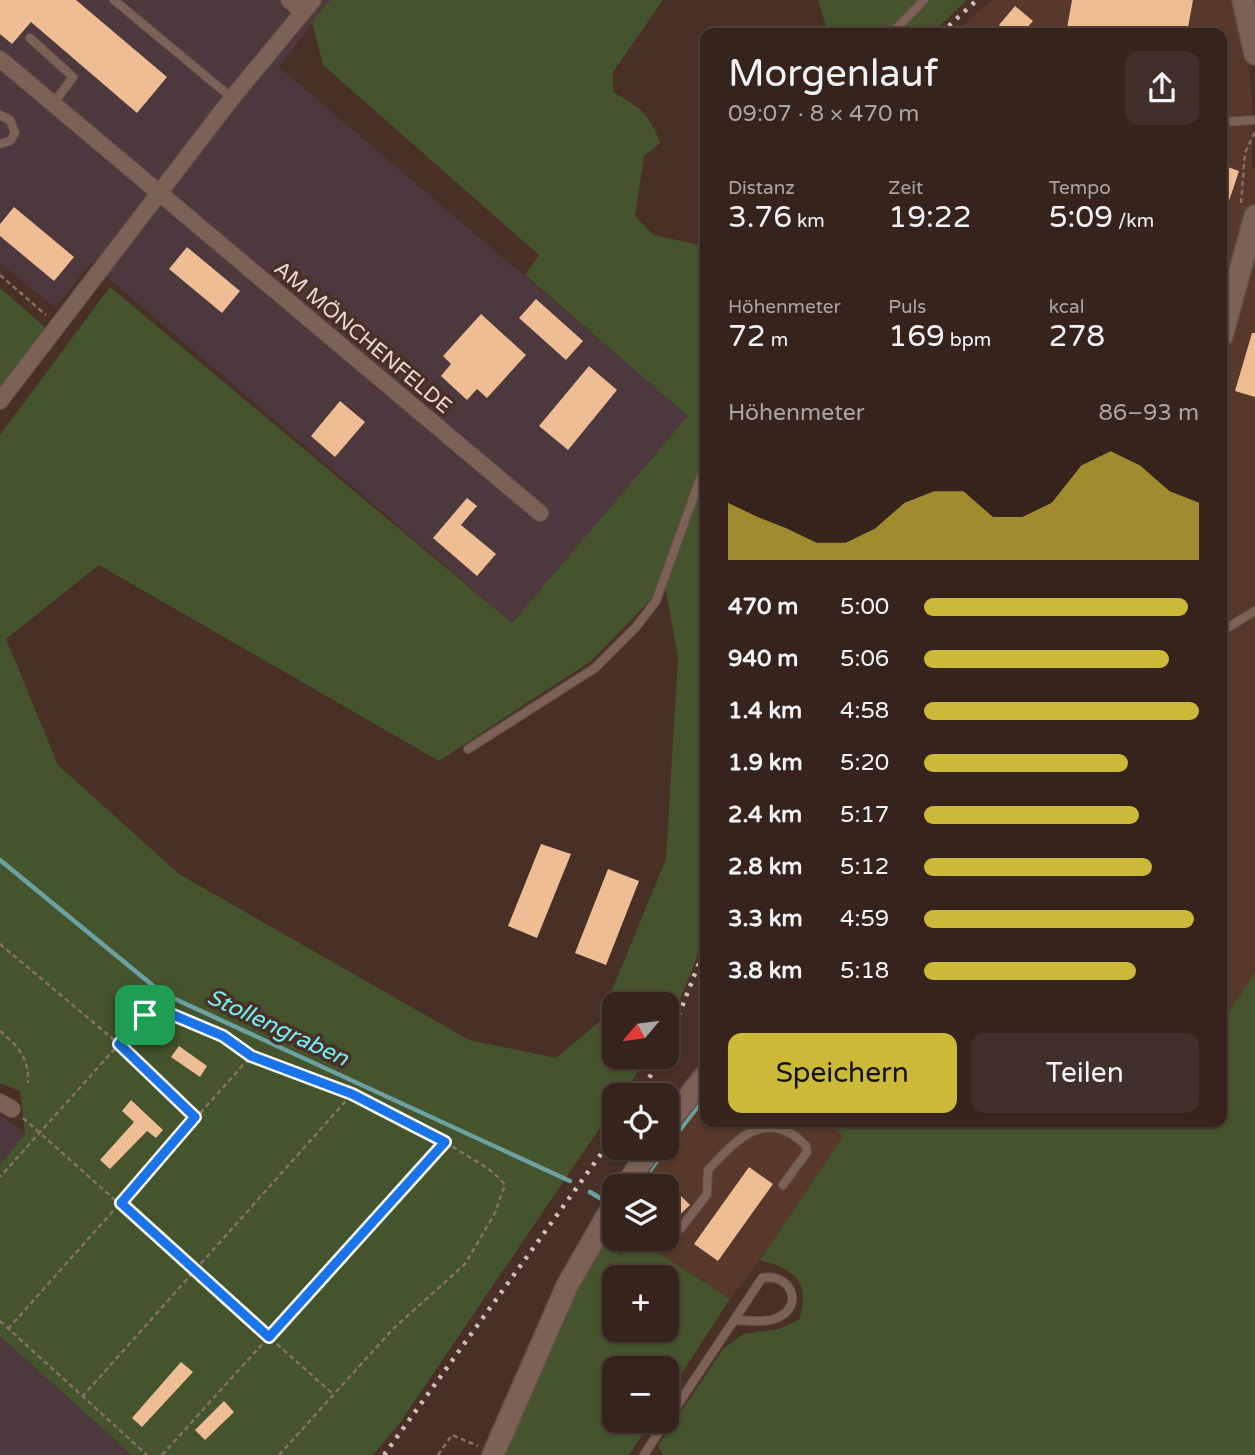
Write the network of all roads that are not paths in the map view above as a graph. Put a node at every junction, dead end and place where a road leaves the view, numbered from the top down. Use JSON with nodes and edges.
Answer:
{"nodes":[{"id":1,"x":114,"y":0,"type":"edge"},
{"id":2,"x":289,"y":0,"type":"edge"},
{"id":3,"x":924,"y":0,"type":"edge"},
{"id":4,"x":1243,"y":0,"type":"edge"},
{"id":5,"x":308,"y":6,"type":"edge"},
{"id":6,"x":897,"y":28,"type":"edge"},
{"id":7,"x":30,"y":38,"type":"dead end"},
{"id":8,"x":1255,"y":54,"type":"edge"},
{"id":9,"x":0,"y":59,"type":"edge"},
{"id":10,"x":232,"y":98,"type":"junction"},
{"id":11,"x":53,"y":104,"type":"junction"},
{"id":12,"x":0,"y":115,"type":"edge"},
{"id":13,"x":1255,"y":120,"type":"edge"},
{"id":14,"x":1227,"y":121,"type":"edge"},
{"id":15,"x":0,"y":144,"type":"edge"},
{"id":16,"x":160,"y":192,"type":"junction"},
{"id":17,"x":1255,"y":216,"type":"edge"},
{"id":18,"x":1227,"y":318,"type":"edge"},
{"id":19,"x":0,"y":401,"type":"edge"},
{"id":20,"x":700,"y":479,"type":"edge"},
{"id":21,"x":540,"y":513,"type":"dead end"},
{"id":22,"x":1255,"y":611,"type":"edge"},
{"id":23,"x":1227,"y":628,"type":"edge"},
{"id":24,"x":468,"y":749,"type":"dead end"},
{"id":25,"x":700,"y":1082,"type":"edge"},
{"id":26,"x":679,"y":1109,"type":"edge"},
{"id":27,"x":783,"y":1185,"type":"dead end"},
{"id":28,"x":602,"y":1227,"type":"edge"},
{"id":29,"x":679,"y":1229,"type":"edge"},
{"id":30,"x":734,"y":1320,"type":"junction"},
{"id":31,"x":679,"y":1403,"type":"edge"},
{"id":32,"x":659,"y":1433,"type":"edge"},
{"id":33,"x":493,"y":1454,"type":"edge"},
{"id":34,"x":644,"y":1455,"type":"edge"}],
"edges":[{"from":1,"to":10,"type":"lane"},
{"from":2,"to":5,"type":"street"},
{"from":3,"to":6,"type":"lane"},
{"from":4,"to":8,"type":"street"},
{"from":5,"to":10,"type":"street"},
{"from":7,"to":11,"type":"lane"},
{"from":9,"to":11,"type":"street","name":"AM MÖNCHENFELDE"},
{"from":10,"to":16,"type":"street"},
{"from":11,"to":16,"type":"street","name":"AM MÖNCHENFELDE"},
{"from":12,"to":15,"type":"lane"},
{"from":13,"to":14,"type":"lane"},
{"from":16,"to":19,"type":"street"},
{"from":16,"to":21,"type":"street","name":"AM MÖNCHENFELDE"},
{"from":17,"to":18,"type":"street"},
{"from":20,"to":24,"type":"lane"},
{"from":22,"to":23,"type":"lane"},
{"from":25,"to":26,"type":"street"},
{"from":27,"to":29,"type":"lane"},
{"from":28,"to":33,"type":"street"},
{"from":30,"to":30,"type":"lane"},
{"from":30,"to":31,"type":"lane"},
{"from":32,"to":34,"type":"lane"}]}
